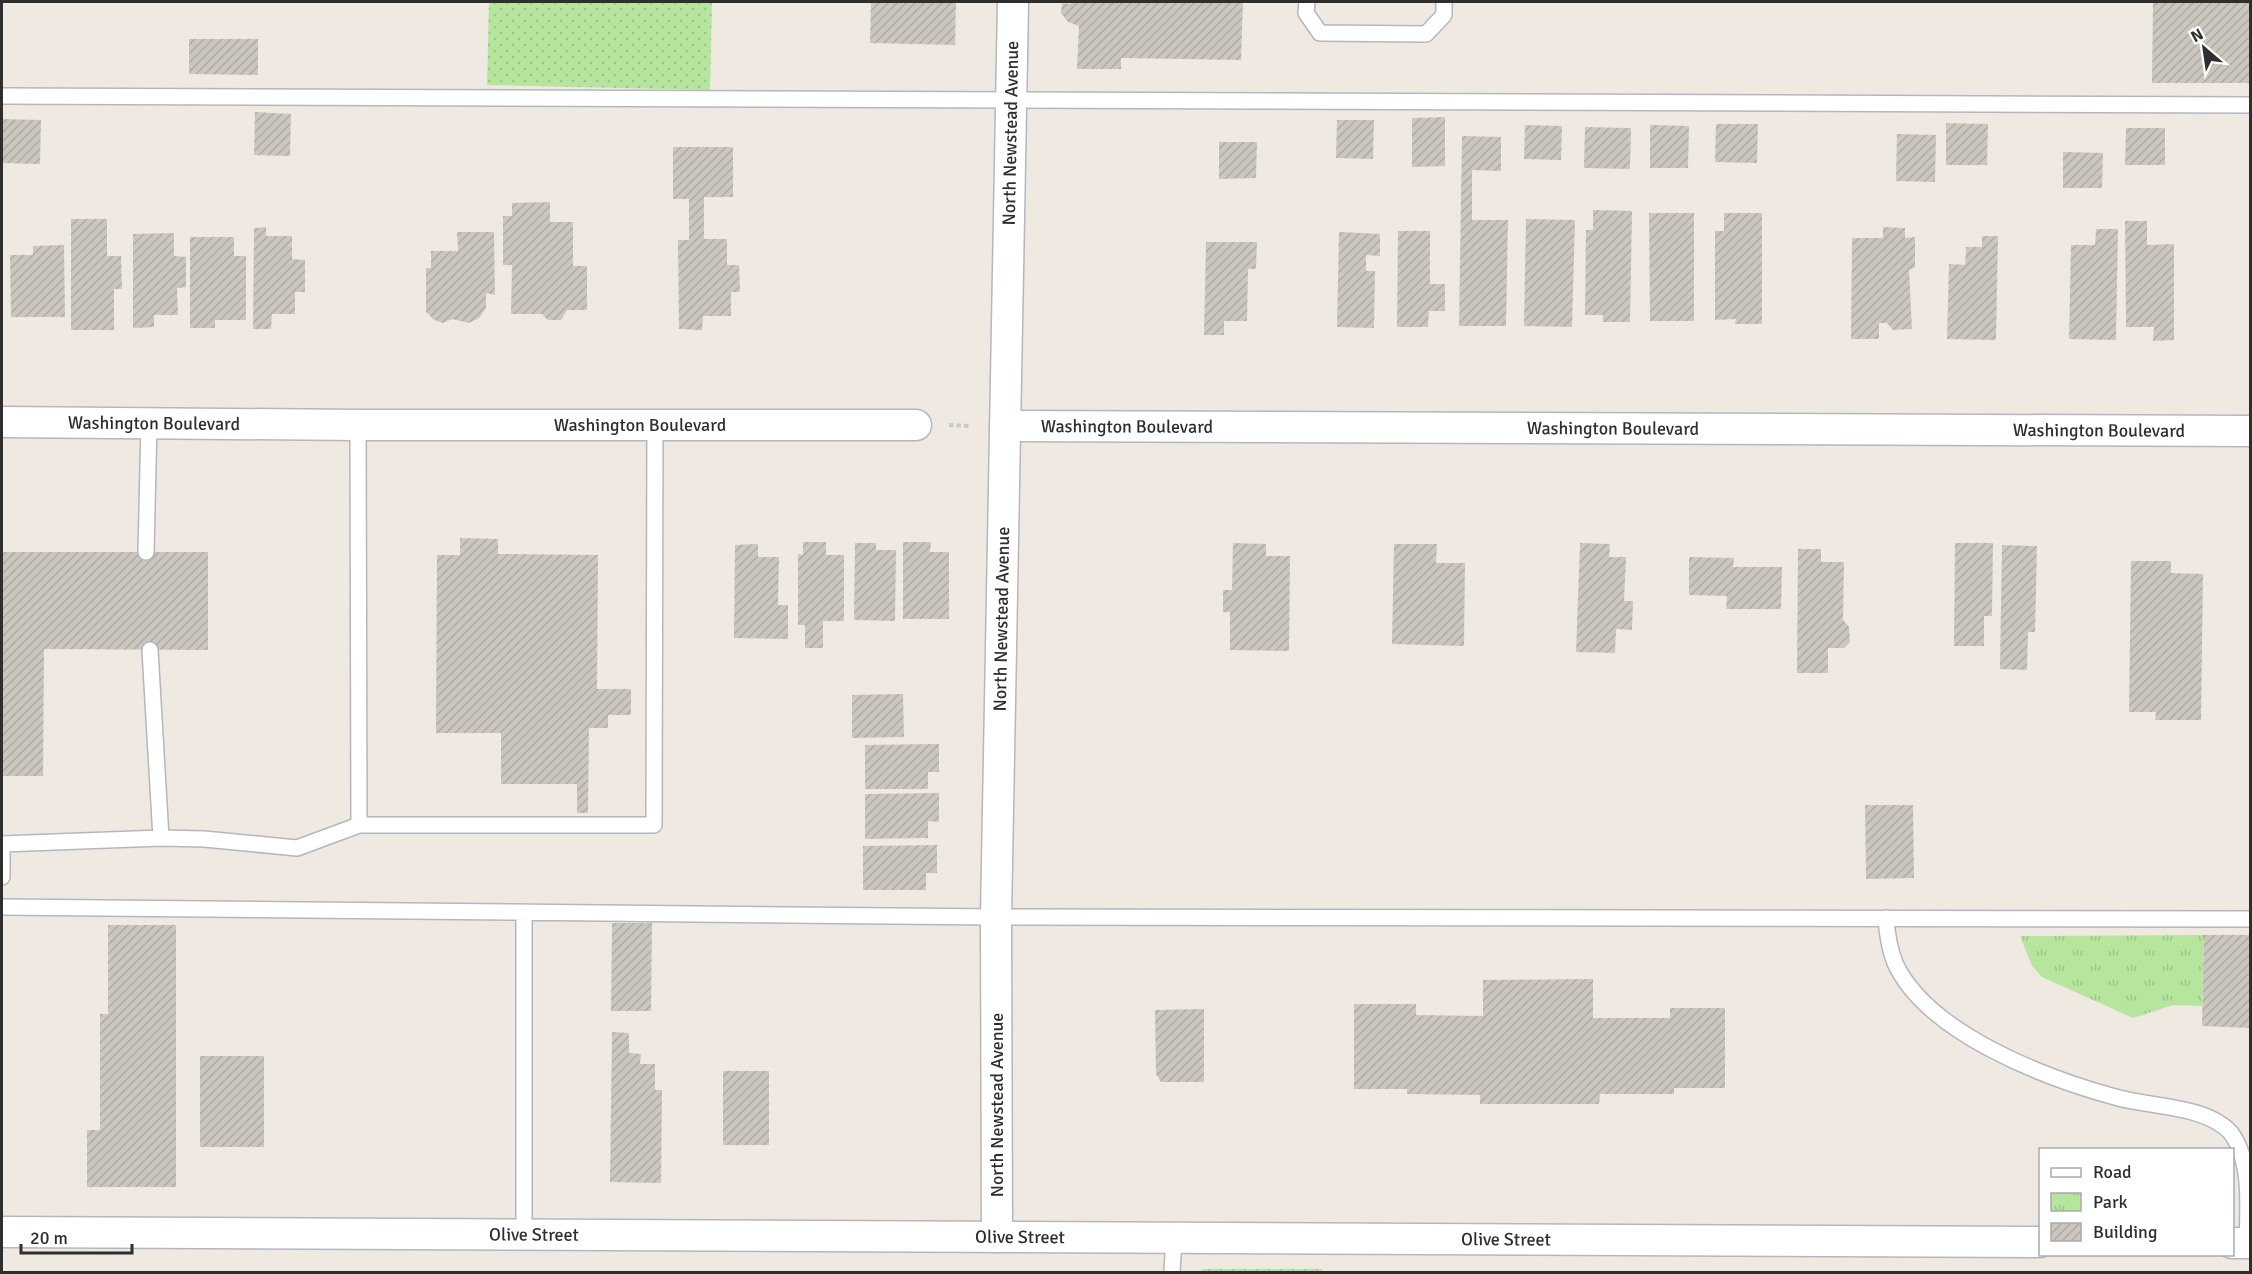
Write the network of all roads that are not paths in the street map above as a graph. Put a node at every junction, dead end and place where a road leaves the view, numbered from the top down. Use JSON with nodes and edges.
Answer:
{"nodes":[{"id":1,"x":1013,"y":2,"type":"edge"},
{"id":2,"x":1306,"y":2,"type":"edge"},
{"id":3,"x":1444,"y":2,"type":"edge"},
{"id":4,"x":2,"y":96,"type":"edge"},
{"id":5,"x":1013,"y":100,"type":"junction"},
{"id":6,"x":2250,"y":105,"type":"edge"},
{"id":7,"x":2,"y":422,"type":"edge"},
{"id":8,"x":149,"y":423,"type":"junction"},
{"id":9,"x":655,"y":423,"type":"junction"},
{"id":10,"x":358,"y":425,"type":"junction"},
{"id":11,"x":916,"y":425,"type":"road end"},
{"id":12,"x":1005,"y":426,"type":"junction"},
{"id":13,"x":2250,"y":432,"type":"edge"},
{"id":14,"x":146,"y":552,"type":"dead end"},
{"id":15,"x":150,"y":650,"type":"dead end"},
{"id":16,"x":359,"y":825,"type":"junction"},
{"id":17,"x":161,"y":838,"type":"junction"},
{"id":18,"x":2,"y":877,"type":"edge"},
{"id":19,"x":2,"y":907,"type":"edge"},
{"id":20,"x":524,"y":912,"type":"junction"},
{"id":21,"x":996,"y":917,"type":"junction"},
{"id":22,"x":1886,"y":918,"type":"junction"},
{"id":23,"x":2250,"y":919,"type":"edge"},
{"id":24,"x":2,"y":1232,"type":"edge"},
{"id":25,"x":524,"y":1235,"type":"junction"},
{"id":26,"x":997,"y":1237,"type":"junction"},
{"id":27,"x":1174,"y":1238,"type":"junction"},
{"id":28,"x":2039,"y":1242,"type":"edge"},
{"id":29,"x":2243,"y":1243,"type":"edge"},
{"id":30,"x":1172,"y":1272,"type":"edge"}],
"edges":[{"from":1,"to":5,"type":"street","name":"North Newstead Avenue"},
{"from":2,"to":3,"type":"lane"},
{"from":4,"to":5,"type":"lane"},
{"from":5,"to":6,"type":"lane"},
{"from":5,"to":12,"type":"street","name":"North Newstead Avenue"},
{"from":7,"to":8,"type":"street","name":"Washington Boulevard"},
{"from":8,"to":10,"type":"street","name":"Washington Boulevard"},
{"from":8,"to":14,"type":"lane"},
{"from":9,"to":10,"type":"street","name":"Washington Boulevard"},
{"from":9,"to":11,"type":"street","name":"Washington Boulevard"},
{"from":9,"to":16,"type":"lane"},
{"from":10,"to":16,"type":"lane"},
{"from":12,"to":13,"type":"street","name":"Washington Boulevard"},
{"from":12,"to":21,"type":"street","name":"North Newstead Avenue"},
{"from":15,"to":17,"type":"lane"},
{"from":16,"to":17,"type":"lane"},
{"from":17,"to":18,"type":"lane"},
{"from":19,"to":20,"type":"lane"},
{"from":20,"to":21,"type":"lane"},
{"from":20,"to":25,"type":"lane"},
{"from":21,"to":22,"type":"lane"},
{"from":21,"to":26,"type":"street","name":"North Newstead Avenue"},
{"from":22,"to":23,"type":"lane"},
{"from":22,"to":29,"type":"lane"},
{"from":24,"to":25,"type":"street","name":"Olive Street"},
{"from":25,"to":26,"type":"street","name":"Olive Street"},
{"from":26,"to":27,"type":"street","name":"Olive Street"},
{"from":27,"to":28,"type":"street","name":"Olive Street"},
{"from":27,"to":30,"type":"lane"}]}
